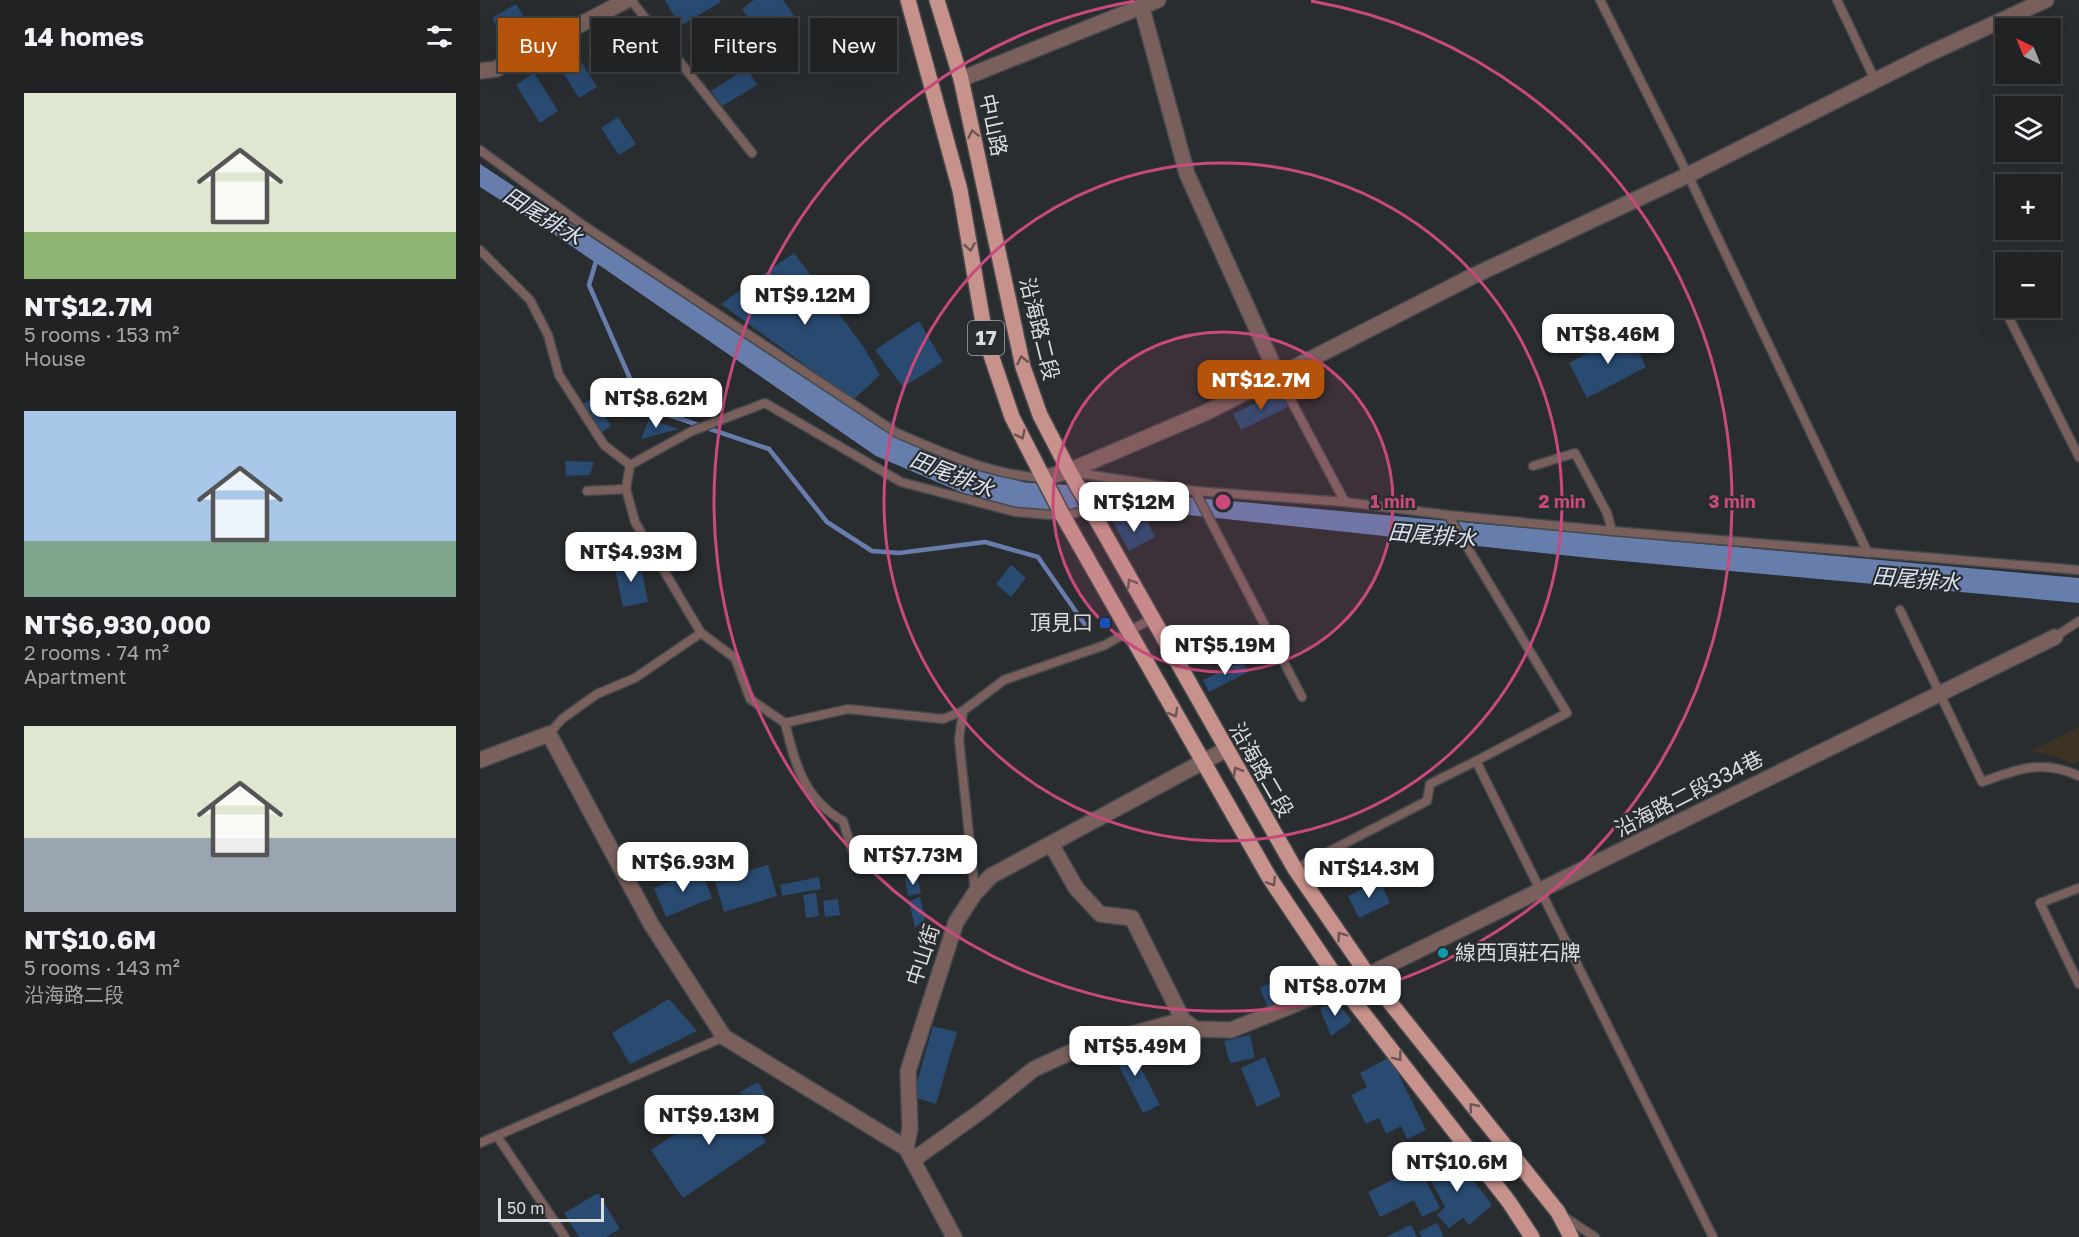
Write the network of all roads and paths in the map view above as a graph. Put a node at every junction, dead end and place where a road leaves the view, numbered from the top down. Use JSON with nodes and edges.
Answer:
{"nodes":[{"id":1,"x":629,"y":0,"type":"edge"},
{"id":2,"x":908,"y":0,"type":"edge"},
{"id":3,"x":937,"y":0,"type":"edge"},
{"id":4,"x":1158,"y":0,"type":"edge"},
{"id":5,"x":1600,"y":0,"type":"edge"},
{"id":6,"x":1837,"y":0,"type":"edge"},
{"id":7,"x":2046,"y":0,"type":"edge"},
{"id":8,"x":1142,"y":8,"type":"junction"},
{"id":9,"x":480,"y":71,"type":"edge"},
{"id":10,"x":961,"y":80,"type":"junction"},
{"id":11,"x":1876,"y":82,"type":"junction"},
{"id":12,"x":480,"y":150,"type":"edge"},
{"id":13,"x":752,"y":153,"type":"dead end"},
{"id":14,"x":1688,"y":175,"type":"junction"},
{"id":15,"x":986,"y":191,"type":"joint"},
{"id":16,"x":480,"y":250,"type":"edge"},
{"id":17,"x":2010,"y":318,"type":"edge"},
{"id":18,"x":1278,"y":376,"type":"junction"},
{"id":19,"x":2079,"y":457,"type":"edge"},
{"id":20,"x":630,"y":465,"type":"junction"},
{"id":21,"x":1533,"y":466,"type":"dead end"},
{"id":22,"x":1069,"y":471,"type":"junction"},
{"id":23,"x":1043,"y":478,"type":"junction"},
{"id":24,"x":626,"y":489,"type":"junction"},
{"id":25,"x":587,"y":491,"type":"dead end"},
{"id":26,"x":1195,"y":491,"type":"junction"},
{"id":27,"x":1345,"y":502,"type":"junction"},
{"id":28,"x":1089,"y":510,"type":"junction"},
{"id":29,"x":1448,"y":515,"type":"junction"},
{"id":30,"x":1063,"y":516,"type":"junction"},
{"id":31,"x":1612,"y":531,"type":"junction"},
{"id":32,"x":1868,"y":553,"type":"junction"},
{"id":33,"x":2079,"y":570,"type":"edge"},
{"id":34,"x":1900,"y":610,"type":"dead end"},
{"id":35,"x":1151,"y":620,"type":"junction"},
{"id":36,"x":2079,"y":621,"type":"edge"},
{"id":37,"x":1129,"y":632,"type":"junction"},
{"id":38,"x":701,"y":633,"type":"junction"},
{"id":39,"x":2055,"y":637,"type":"joint"},
{"id":40,"x":1941,"y":691,"type":"junction"},
{"id":41,"x":1302,"y":697,"type":"dead end"},
{"id":42,"x":963,"y":711,"type":"junction"},
{"id":43,"x":785,"y":723,"type":"junction"},
{"id":44,"x":549,"y":734,"type":"junction"},
{"id":45,"x":1225,"y":750,"type":"junction"},
{"id":46,"x":480,"y":760,"type":"edge"},
{"id":47,"x":1476,"y":760,"type":"junction"},
{"id":48,"x":1202,"y":763,"type":"junction"},
{"id":49,"x":2079,"y":776,"type":"edge"},
{"id":50,"x":1051,"y":844,"type":"junction"},
{"id":51,"x":856,"y":862,"type":"dead end"},
{"id":52,"x":1295,"y":869,"type":"junction"},
{"id":53,"x":2079,"y":888,"type":"edge"},
{"id":54,"x":1542,"y":891,"type":"junction"},
{"id":55,"x":975,"y":893,"type":"junction"},
{"id":56,"x":1368,"y":975,"type":"junction"},
{"id":57,"x":2079,"y":984,"type":"edge"},
{"id":58,"x":1342,"y":986,"type":"junction"},
{"id":59,"x":1183,"y":1020,"type":"junction"},
{"id":60,"x":724,"y":1037,"type":"junction"},
{"id":61,"x":497,"y":1136,"type":"junction"},
{"id":62,"x":480,"y":1143,"type":"edge"},
{"id":63,"x":910,"y":1154,"type":"junction"},
{"id":64,"x":1558,"y":1212,"type":"junction"},
{"id":65,"x":565,"y":1237,"type":"edge"},
{"id":66,"x":954,"y":1237,"type":"edge"},
{"id":67,"x":1532,"y":1237,"type":"edge"},
{"id":68,"x":1571,"y":1237,"type":"edge"},
{"id":69,"x":1595,"y":1237,"type":"edge"},
{"id":70,"x":1713,"y":1237,"type":"edge"}],
"edges":[{"from":1,"to":9,"type":"street"},
{"from":1,"to":13,"type":"lane"},
{"from":2,"to":23,"type":"main road","number":"17","one_way":true},
{"from":3,"to":10,"type":"main road","name":"中山路","number":"17"},
{"from":4,"to":8,"type":"street"},
{"from":5,"to":14,"type":"lane"},
{"from":6,"to":11,"type":"lane"},
{"from":7,"to":11,"type":"street"},
{"from":8,"to":10,"type":"street"},
{"from":8,"to":18,"type":"street"},
{"from":15,"to":10,"type":"main road","name":"中山路","number":"17","one_way":true},
{"from":11,"to":14,"type":"street"},
{"from":12,"to":23,"type":"lane"},
{"from":14,"to":18,"type":"street"},
{"from":14,"to":32,"type":"lane"},
{"from":22,"to":15,"type":"main road","name":"沿海路二段","number":"17","one_way":true},
{"from":16,"to":20,"type":"lane"},
{"from":17,"to":19,"type":"lane"},
{"from":18,"to":22,"type":"street"},
{"from":18,"to":27,"type":"lane"},
{"from":20,"to":24,"type":"lane"},
{"from":20,"to":30,"type":"lane"},
{"from":21,"to":31,"type":"lane"},
{"from":22,"to":23,"type":"street"},
{"from":22,"to":26,"type":"lane"},
{"from":22,"to":28,"type":"main road","number":"17"},
{"from":23,"to":30,"type":"main road","number":"17"},
{"from":24,"to":25,"type":"lane"},
{"from":24,"to":38,"type":"lane"},
{"from":26,"to":27,"type":"lane"},
{"from":26,"to":41,"type":"lane"},
{"from":27,"to":29,"type":"lane"},
{"from":28,"to":30,"type":"lane"},
{"from":35,"to":28,"type":"main road","name":"沿海路二段","number":"17","one_way":true},
{"from":29,"to":31,"type":"lane"},
{"from":29,"to":47,"type":"lane"},
{"from":30,"to":37,"type":"main road","number":"17"},
{"from":31,"to":32,"type":"lane"},
{"from":32,"to":33,"type":"lane"},
{"from":34,"to":40,"type":"lane"},
{"from":35,"to":37,"type":"lane"},
{"from":35,"to":45,"type":"main road","name":"沿海路二段","number":"17"},
{"from":36,"to":39,"type":"lane"},
{"from":37,"to":42,"type":"lane"},
{"from":37,"to":48,"type":"main road","number":"17","one_way":true},
{"from":38,"to":43,"type":"lane"},
{"from":38,"to":44,"type":"lane"},
{"from":39,"to":40,"type":"street","name":"沿海路二段334巷"},
{"from":40,"to":49,"type":"lane"},
{"from":40,"to":54,"type":"street","name":"沿海路二段334巷"},
{"from":42,"to":43,"type":"lane"},
{"from":42,"to":55,"type":"lane"},
{"from":43,"to":51,"type":"lane"},
{"from":44,"to":46,"type":"street"},
{"from":44,"to":60,"type":"street"},
{"from":45,"to":48,"type":"street","name":"中山街"},
{"from":52,"to":45,"type":"main road","name":"沿海路二段","number":"17","one_way":true},
{"from":47,"to":52,"type":"lane"},
{"from":47,"to":54,"type":"lane"},
{"from":48,"to":50,"type":"street","name":"中山街"},
{"from":48,"to":58,"type":"main road","number":"17","one_way":true},
{"from":50,"to":55,"type":"street","name":"中山街"},
{"from":50,"to":59,"type":"street"},
{"from":56,"to":52,"type":"main road","name":"沿海路二段","number":"17","one_way":true},
{"from":53,"to":57,"type":"lane"},
{"from":54,"to":56,"type":"street","name":"沿海路二段334巷"},
{"from":54,"to":70,"type":"lane"},
{"from":55,"to":63,"type":"street","name":"中山街"},
{"from":56,"to":58,"type":"street","name":"沿海路二段334巷"},
{"from":64,"to":56,"type":"main road","name":"沿海路二段","number":"17","one_way":true},
{"from":58,"to":59,"type":"street","name":"沿海路二段334巷"},
{"from":58,"to":67,"type":"main road","number":"17","one_way":true},
{"from":59,"to":63,"type":"street"},
{"from":60,"to":61,"type":"lane"},
{"from":60,"to":63,"type":"street"},
{"from":61,"to":62,"type":"lane"},
{"from":61,"to":65,"type":"lane"},
{"from":63,"to":66,"type":"street"},
{"from":64,"to":68,"type":"main road","name":"沿海路二段","number":"17"},
{"from":64,"to":69,"type":"lane"}]}
